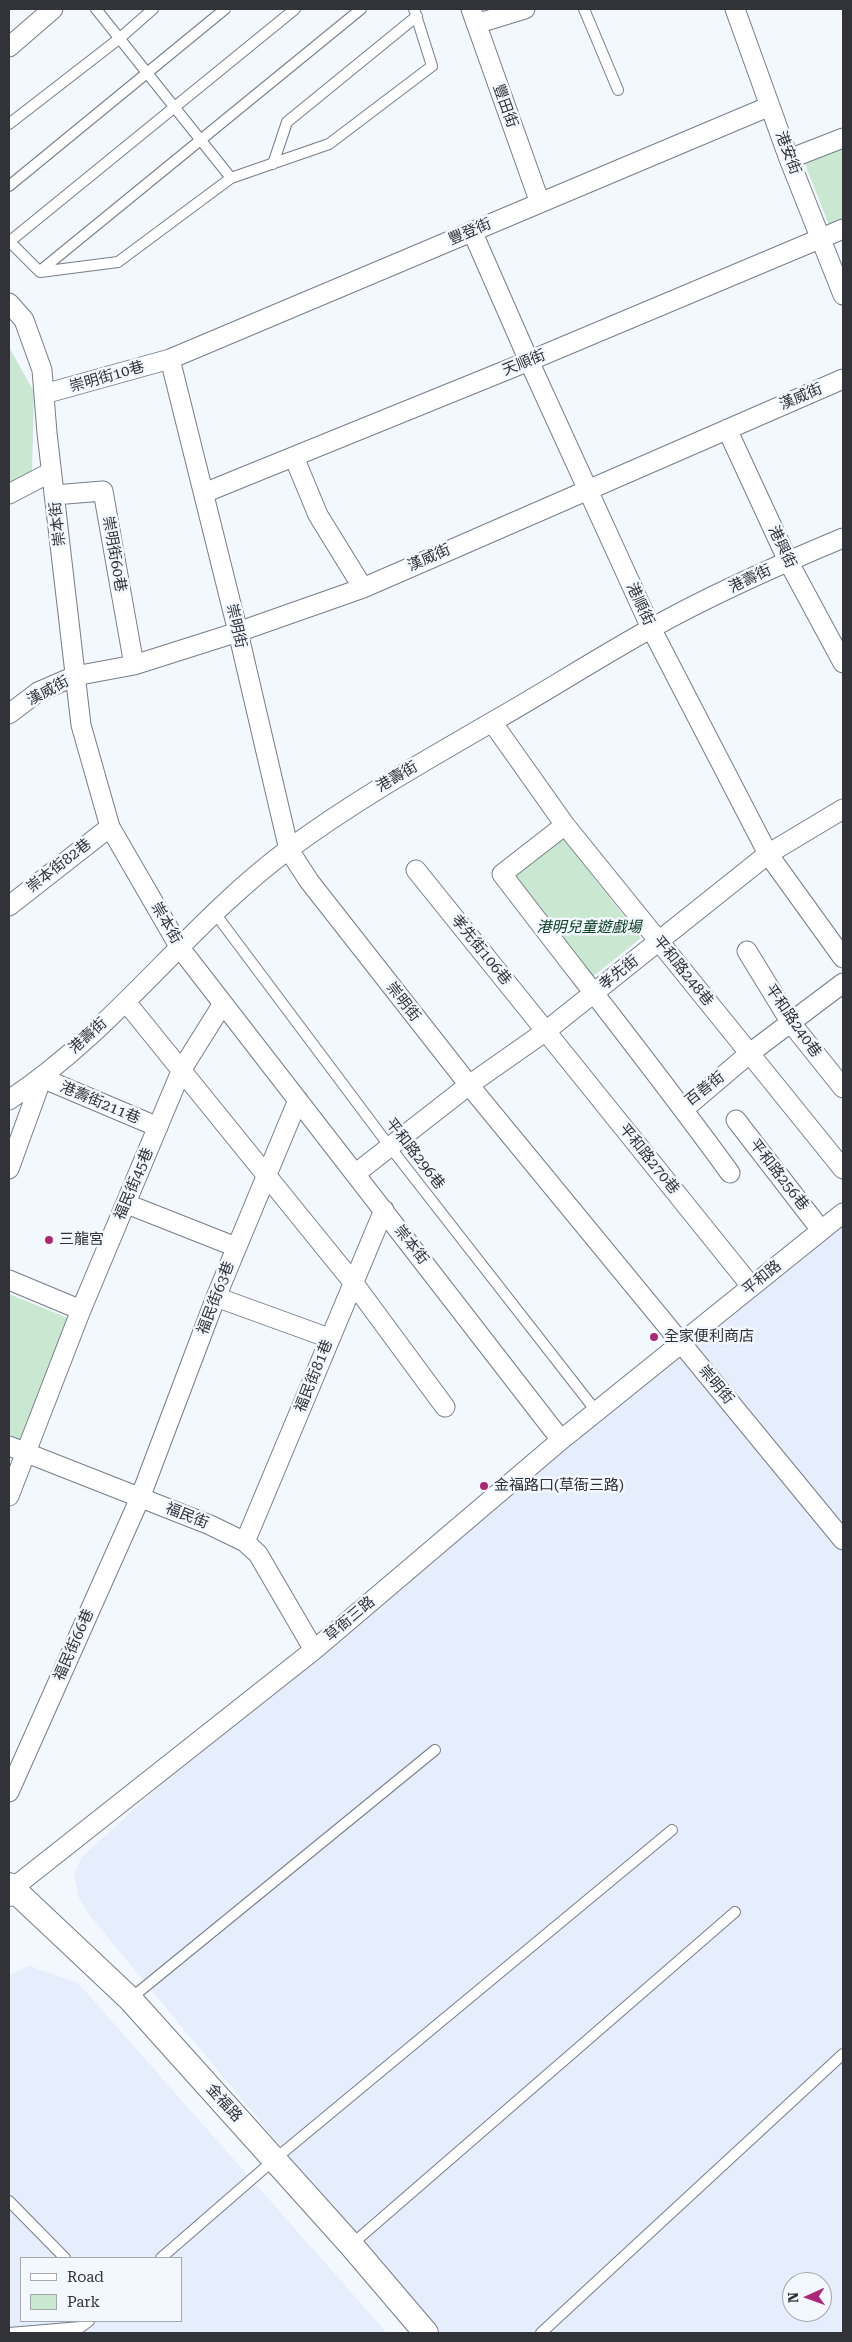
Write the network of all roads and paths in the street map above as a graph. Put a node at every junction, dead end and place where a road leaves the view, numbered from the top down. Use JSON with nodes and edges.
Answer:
{"nodes":[{"id":1,"x":53,"y":9,"type":"edge"},
{"id":2,"x":96,"y":9,"type":"edge"},
{"id":3,"x":153,"y":9,"type":"edge"},
{"id":4,"x":225,"y":9,"type":"edge"},
{"id":5,"x":295,"y":9,"type":"edge"},
{"id":6,"x":360,"y":9,"type":"edge"},
{"id":7,"x":524,"y":9,"type":"edge"},
{"id":8,"x":584,"y":9,"type":"edge"},
{"id":9,"x":735,"y":9,"type":"edge"},
{"id":10,"x":415,"y":12,"type":"edge"},
{"id":11,"x":473,"y":16,"type":"edge"},
{"id":12,"x":120,"y":38,"type":"junction"},
{"id":13,"x":9,"y":47,"type":"edge"},
{"id":14,"x":148,"y":73,"type":"junction"},
{"id":15,"x":618,"y":90,"type":"dead end"},
{"id":16,"x":770,"y":106,"type":"junction"},
{"id":17,"x":175,"y":107,"type":"junction"},
{"id":18,"x":9,"y":124,"type":"edge"},
{"id":19,"x":843,"y":138,"type":"edge"},
{"id":20,"x":201,"y":141,"type":"junction"},
{"id":21,"x":790,"y":158,"type":"junction"},
{"id":22,"x":273,"y":164,"type":"junction"},
{"id":23,"x":231,"y":178,"type":"junction"},
{"id":24,"x":9,"y":186,"type":"edge"},
{"id":25,"x":540,"y":202,"type":"junction"},
{"id":26,"x":843,"y":229,"type":"edge"},
{"id":27,"x":472,"y":231,"type":"junction"},
{"id":28,"x":821,"y":237,"type":"junction"},
{"id":29,"x":9,"y":241,"type":"edge"},
{"id":30,"x":40,"y":272,"type":"junction"},
{"id":31,"x":843,"y":295,"type":"edge"},
{"id":32,"x":9,"y":303,"type":"edge"},
{"id":33,"x":170,"y":359,"type":"junction"},
{"id":34,"x":529,"y":361,"type":"junction"},
{"id":35,"x":843,"y":379,"type":"edge"},
{"id":36,"x":44,"y":394,"type":"junction"},
{"id":37,"x":727,"y":429,"type":"junction"},
{"id":38,"x":294,"y":457,"type":"junction"},
{"id":39,"x":51,"y":472,"type":"junction"},
{"id":40,"x":587,"y":489,"type":"junction"},
{"id":41,"x":9,"y":494,"type":"edge"},
{"id":42,"x":54,"y":494,"type":"junction"},
{"id":43,"x":204,"y":494,"type":"junction"},
{"id":44,"x":843,"y":538,"type":"edge"},
{"id":45,"x":788,"y":561,"type":"junction"},
{"id":46,"x":363,"y":588,"type":"junction"},
{"id":47,"x":651,"y":628,"type":"junction"},
{"id":48,"x":238,"y":632,"type":"junction"},
{"id":49,"x":843,"y":663,"type":"edge"},
{"id":50,"x":134,"y":665,"type":"junction"},
{"id":51,"x":75,"y":676,"type":"junction"},
{"id":52,"x":9,"y":714,"type":"edge"},
{"id":53,"x":492,"y":722,"type":"junction"},
{"id":54,"x":843,"y":809,"type":"edge"},
{"id":55,"x":565,"y":825,"type":"junction"},
{"id":56,"x":110,"y":827,"type":"junction"},
{"id":57,"x":289,"y":850,"type":"junction"},
{"id":58,"x":768,"y":854,"type":"junction"},
{"id":59,"x":416,"y":870,"type":"dead end"},
{"id":60,"x":9,"y":906,"type":"edge"},
{"id":61,"x":214,"y":912,"type":"junction"},
{"id":62,"x":658,"y":942,"type":"junction"},
{"id":63,"x":180,"y":948,"type":"junction"},
{"id":64,"x":747,"y":950,"type":"dead end"},
{"id":65,"x":843,"y":958,"type":"edge"},
{"id":66,"x":843,"y":982,"type":"edge"},
{"id":67,"x":592,"y":994,"type":"junction"},
{"id":68,"x":126,"y":1002,"type":"junction"},
{"id":69,"x":222,"y":1005,"type":"junction"},
{"id":70,"x":791,"y":1023,"type":"junction"},
{"id":71,"x":546,"y":1031,"type":"junction"},
{"id":72,"x":750,"y":1053,"type":"junction"},
{"id":73,"x":182,"y":1069,"type":"junction"},
{"id":74,"x":42,"y":1078,"type":"junction"},
{"id":75,"x":468,"y":1085,"type":"junction"},
{"id":76,"x":843,"y":1088,"type":"edge"},
{"id":77,"x":9,"y":1100,"type":"edge"},
{"id":78,"x":298,"y":1100,"type":"junction"},
{"id":79,"x":684,"y":1109,"type":"junction"},
{"id":80,"x":736,"y":1120,"type":"dead end"},
{"id":81,"x":158,"y":1127,"type":"junction"},
{"id":82,"x":390,"y":1147,"type":"junction"},
{"id":83,"x":9,"y":1169,"type":"edge"},
{"id":84,"x":843,"y":1169,"type":"edge"},
{"id":85,"x":730,"y":1173,"type":"dead end"},
{"id":86,"x":355,"y":1174,"type":"junction"},
{"id":87,"x":266,"y":1175,"type":"junction"},
{"id":88,"x":127,"y":1204,"type":"junction"},
{"id":89,"x":384,"y":1210,"type":"junction"},
{"id":90,"x":843,"y":1213,"type":"edge"},
{"id":91,"x":822,"y":1230,"type":"junction"},
{"id":92,"x":236,"y":1247,"type":"junction"},
{"id":93,"x":9,"y":1280,"type":"edge"},
{"id":94,"x":352,"y":1282,"type":"junction"},
{"id":95,"x":751,"y":1286,"type":"junction"},
{"id":96,"x":216,"y":1298,"type":"junction"},
{"id":97,"x":81,"y":1310,"type":"junction"},
{"id":98,"x":329,"y":1338,"type":"junction"},
{"id":99,"x":680,"y":1342,"type":"junction"},
{"id":100,"x":445,"y":1408,"type":"dead end"},
{"id":101,"x":596,"y":1411,"type":"junction"},
{"id":102,"x":561,"y":1440,"type":"junction"},
{"id":103,"x":9,"y":1446,"type":"edge"},
{"id":104,"x":26,"y":1453,"type":"junction"},
{"id":105,"x":9,"y":1496,"type":"edge"},
{"id":106,"x":140,"y":1498,"type":"junction"},
{"id":107,"x":843,"y":1540,"type":"edge"},
{"id":108,"x":245,"y":1542,"type":"junction"},
{"id":109,"x":314,"y":1650,"type":"junction"},
{"id":110,"x":435,"y":1750,"type":"dead end"},
{"id":111,"x":16,"y":1754,"type":"edge"},
{"id":112,"x":9,"y":1792,"type":"edge"},
{"id":113,"x":672,"y":1830,"type":"dead end"},
{"id":114,"x":10,"y":1890,"type":"edge"},
{"id":115,"x":734,"y":1912,"type":"dead end"},
{"id":116,"x":130,"y":1998,"type":"junction"},
{"id":117,"x":843,"y":2054,"type":"edge"},
{"id":118,"x":275,"y":2160,"type":"junction"},
{"id":119,"x":9,"y":2201,"type":"edge"},
{"id":120,"x":351,"y":2244,"type":"junction"},
{"id":121,"x":65,"y":2257,"type":"edge"},
{"id":122,"x":162,"y":2257,"type":"edge"},
{"id":123,"x":86,"y":2327,"type":"edge"},
{"id":124,"x":9,"y":2333,"type":"edge"},
{"id":125,"x":426,"y":2333,"type":"edge"},
{"id":126,"x":541,"y":2333,"type":"edge"}],
"edges":[{"from":1,"to":13,"type":"street"},
{"from":2,"to":12,"type":"lane"},
{"from":3,"to":12,"type":"lane"},
{"from":4,"to":14,"type":"lane"},
{"from":5,"to":17,"type":"lane"},
{"from":6,"to":20,"type":"lane"},
{"from":7,"to":11,"type":"street"},
{"from":8,"to":15,"type":"lane"},
{"from":9,"to":16,"type":"street","name":"港安街"},
{"from":10,"to":22,"type":"lane"},
{"from":10,"to":22,"type":"lane"},
{"from":11,"to":25,"type":"street","name":"豐田街"},
{"from":12,"to":14,"type":"lane"},
{"from":12,"to":18,"type":"lane"},
{"from":14,"to":17,"type":"lane"},
{"from":14,"to":24,"type":"lane"},
{"from":16,"to":21,"type":"street","name":"港安街"},
{"from":16,"to":25,"type":"street","name":"豐登街"},
{"from":17,"to":20,"type":"lane"},
{"from":17,"to":29,"type":"lane"},
{"from":19,"to":21,"type":"street"},
{"from":20,"to":23,"type":"lane"},
{"from":20,"to":30,"type":"lane"},
{"from":21,"to":28,"type":"street","name":"港安街"},
{"from":22,"to":23,"type":"lane"},
{"from":23,"to":30,"type":"lane"},
{"from":25,"to":27,"type":"street","name":"豐登街"},
{"from":26,"to":28,"type":"street","name":"天順街"},
{"from":27,"to":33,"type":"street","name":"豐登街"},
{"from":27,"to":34,"type":"street","name":"港順街"},
{"from":28,"to":31,"type":"street","name":"港安街"},
{"from":28,"to":34,"type":"street","name":"天順街"},
{"from":29,"to":30,"type":"lane"},
{"from":32,"to":36,"type":"street","name":"崇本街"},
{"from":33,"to":36,"type":"street","name":"崇明街10巷"},
{"from":33,"to":43,"type":"street","name":"崇明街"},
{"from":34,"to":38,"type":"street","name":"天順街"},
{"from":34,"to":40,"type":"street","name":"港順街"},
{"from":35,"to":37,"type":"street","name":"漢威街"},
{"from":36,"to":39,"type":"street","name":"崇本街"},
{"from":37,"to":40,"type":"street","name":"漢威街"},
{"from":37,"to":45,"type":"street","name":"港興街"},
{"from":38,"to":43,"type":"street","name":"天順街"},
{"from":38,"to":46,"type":"street"},
{"from":39,"to":41,"type":"street"},
{"from":39,"to":42,"type":"street","name":"崇本街"},
{"from":40,"to":46,"type":"street","name":"漢威街"},
{"from":40,"to":47,"type":"street","name":"港順街"},
{"from":42,"to":50,"type":"street","name":"崇明街60巷"},
{"from":42,"to":51,"type":"street","name":"崇本街"},
{"from":43,"to":48,"type":"street","name":"崇明街"},
{"from":44,"to":45,"type":"street","name":"港壽街"},
{"from":45,"to":47,"type":"street","name":"港壽街"},
{"from":45,"to":49,"type":"street","name":"港興街"},
{"from":46,"to":48,"type":"street","name":"漢威街"},
{"from":47,"to":53,"type":"street","name":"港壽街"},
{"from":47,"to":58,"type":"street","name":"港順街"},
{"from":48,"to":50,"type":"street","name":"漢威街"},
{"from":48,"to":57,"type":"street","name":"崇明街"},
{"from":50,"to":51,"type":"street","name":"漢威街"},
{"from":51,"to":52,"type":"street","name":"漢威街"},
{"from":51,"to":56,"type":"street","name":"崇本街"},
{"from":53,"to":55,"type":"street","name":"平和路248巷"},
{"from":53,"to":57,"type":"street","name":"港壽街"},
{"from":54,"to":58,"type":"street","name":"孝先街"},
{"from":55,"to":62,"type":"street","name":"平和路248巷"},
{"from":55,"to":67,"type":"street","name":"百善街"},
{"from":56,"to":60,"type":"street","name":"崇本街82巷"},
{"from":56,"to":63,"type":"street","name":"崇本街"},
{"from":57,"to":61,"type":"street","name":"港壽街"},
{"from":57,"to":75,"type":"street","name":"崇明街"},
{"from":58,"to":62,"type":"street","name":"孝先街"},
{"from":58,"to":65,"type":"street","name":"港順街"},
{"from":59,"to":71,"type":"street","name":"孝先街106巷"},
{"from":61,"to":63,"type":"street","name":"港壽街"},
{"from":61,"to":82,"type":"lane","name":"平和路296巷"},
{"from":62,"to":67,"type":"street","name":"孝先街"},
{"from":62,"to":72,"type":"street","name":"平和路248巷"},
{"from":63,"to":68,"type":"street","name":"港壽街"},
{"from":63,"to":69,"type":"street","name":"崇本街"},
{"from":64,"to":70,"type":"street","name":"平和路240巷"},
{"from":66,"to":70,"type":"street","name":"百善街"},
{"from":67,"to":71,"type":"street","name":"孝先街"},
{"from":67,"to":79,"type":"street","name":"百善街"},
{"from":68,"to":73,"type":"street"},
{"from":68,"to":74,"type":"street","name":"港壽街"},
{"from":69,"to":73,"type":"street","name":"福民街45巷"},
{"from":69,"to":78,"type":"street","name":"崇本街"},
{"from":70,"to":72,"type":"street","name":"百善街"},
{"from":70,"to":76,"type":"street","name":"平和路240巷"},
{"from":71,"to":75,"type":"street","name":"孝先街"},
{"from":71,"to":95,"type":"street","name":"平和路270巷"},
{"from":72,"to":79,"type":"street","name":"百善街"},
{"from":72,"to":84,"type":"street","name":"平和路248巷"},
{"from":73,"to":81,"type":"street","name":"福民街45巷"},
{"from":73,"to":87,"type":"street"},
{"from":74,"to":77,"type":"street","name":"港壽街"},
{"from":74,"to":81,"type":"street","name":"港壽街211巷"},
{"from":74,"to":83,"type":"street"},
{"from":75,"to":82,"type":"street","name":"孝先街"},
{"from":75,"to":99,"type":"street","name":"崇明街"},
{"from":78,"to":86,"type":"street","name":"崇本街"},
{"from":78,"to":87,"type":"street","name":"福民街63巷"},
{"from":79,"to":85,"type":"street"},
{"from":80,"to":91,"type":"street","name":"平和路256巷"},
{"from":81,"to":88,"type":"street","name":"福民街45巷"},
{"from":82,"to":86,"type":"street","name":"孝先街"},
{"from":82,"to":101,"type":"lane","name":"平和路296巷"},
{"from":86,"to":89,"type":"street","name":"崇本街"},
{"from":87,"to":92,"type":"street","name":"福民街63巷"},
{"from":87,"to":94,"type":"street"},
{"from":88,"to":92,"type":"street"},
{"from":88,"to":97,"type":"street","name":"福民街45巷"},
{"from":89,"to":94,"type":"street","name":"福民街81巷"},
{"from":89,"to":102,"type":"street","name":"崇本街"},
{"from":90,"to":91,"type":"street","name":"平和路"},
{"from":91,"to":95,"type":"street","name":"平和路"},
{"from":92,"to":96,"type":"street","name":"福民街63巷"},
{"from":93,"to":97,"type":"street"},
{"from":94,"to":98,"type":"street","name":"福民街81巷"},
{"from":94,"to":100,"type":"street"},
{"from":95,"to":99,"type":"street","name":"平和路"},
{"from":96,"to":98,"type":"street"},
{"from":96,"to":106,"type":"street","name":"福民街63巷"},
{"from":97,"to":104,"type":"street","name":"福民街45巷"},
{"from":98,"to":108,"type":"street","name":"福民街81巷"},
{"from":99,"to":101,"type":"street","name":"草衙三路"},
{"from":99,"to":107,"type":"street","name":"崇明街"},
{"from":101,"to":102,"type":"street","name":"草衙三路"},
{"from":102,"to":109,"type":"street","name":"草衙三路"},
{"from":103,"to":104,"type":"street","name":"福民街"},
{"from":104,"to":105,"type":"street","name":"福民街45巷"},
{"from":104,"to":106,"type":"street","name":"福民街"},
{"from":106,"to":108,"type":"street","name":"福民街"},
{"from":106,"to":111,"type":"street","name":"福民街66巷"},
{"from":108,"to":109,"type":"street","name":"福民街"},
{"from":109,"to":114,"type":"street","name":"草衙三路"},
{"from":110,"to":116,"type":"lane"},
{"from":111,"to":112,"type":"street","name":"福民街66巷"},
{"from":113,"to":118,"type":"lane"},
{"from":114,"to":116,"type":"street","name":"金福路"},
{"from":115,"to":120,"type":"lane"},
{"from":116,"to":118,"type":"street","name":"金福路"},
{"from":117,"to":126,"type":"lane"},
{"from":118,"to":120,"type":"street","name":"金福路"},
{"from":118,"to":122,"type":"lane"},
{"from":119,"to":121,"type":"lane"},
{"from":120,"to":125,"type":"street","name":"金福路"},
{"from":123,"to":124,"type":"lane"}]}
